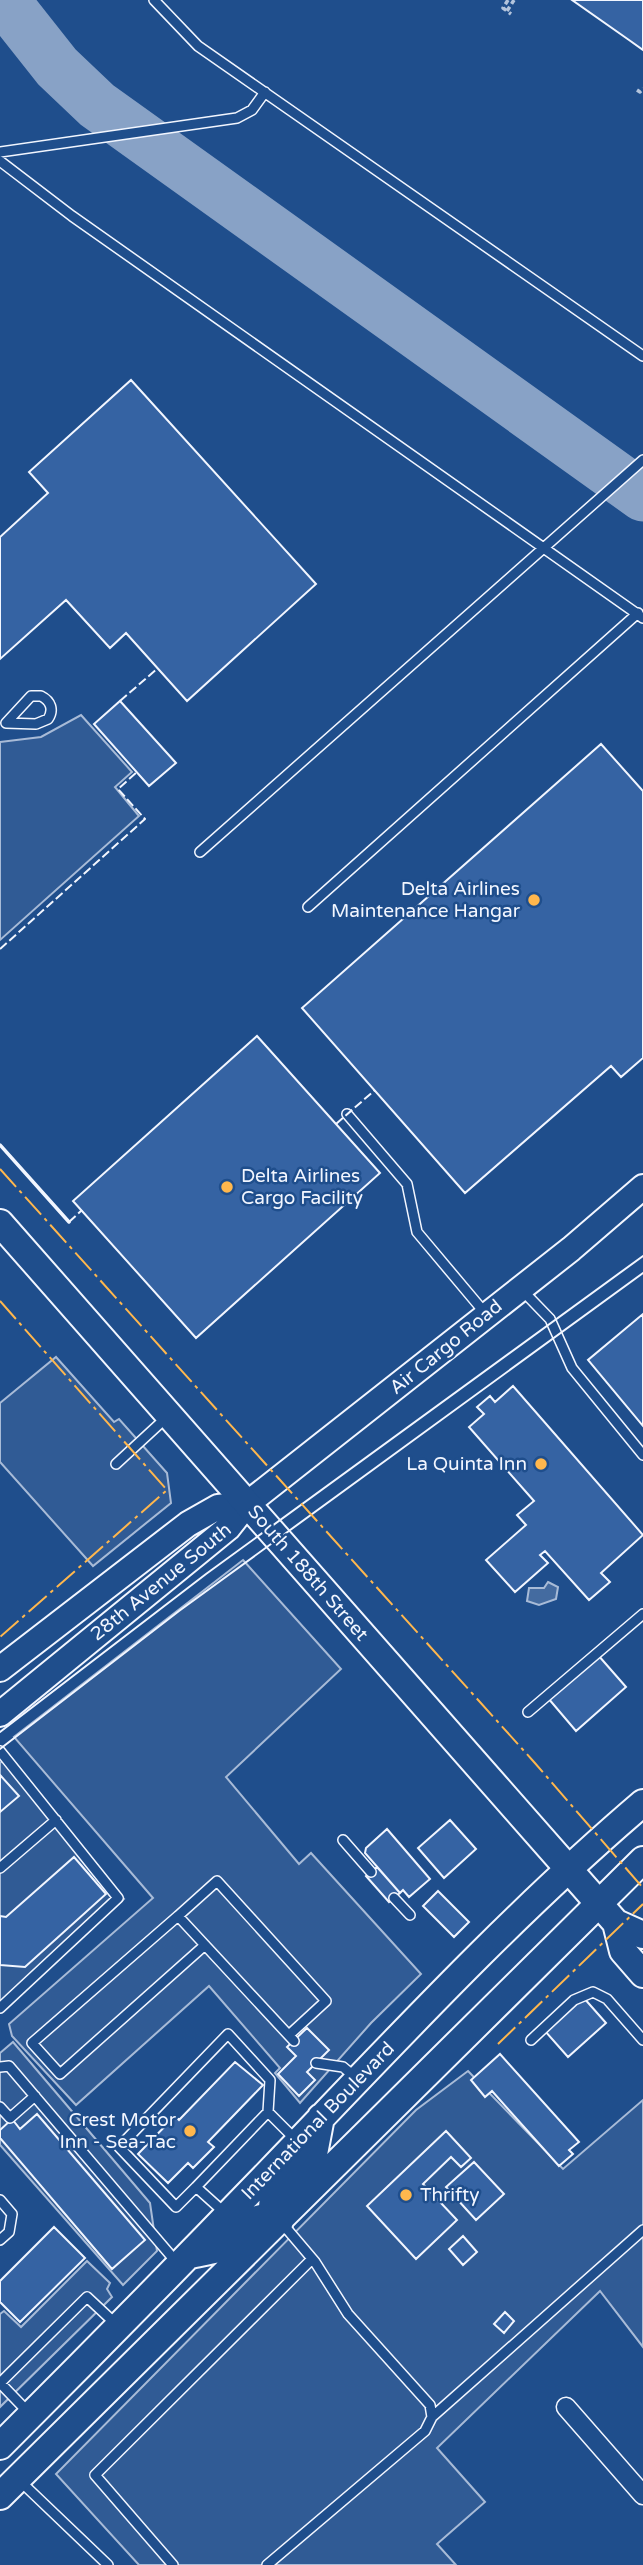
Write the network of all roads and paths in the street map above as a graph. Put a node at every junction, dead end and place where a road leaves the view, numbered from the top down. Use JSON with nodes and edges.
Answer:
{"nodes":[{"id":1,"x":154,"y":0,"type":"edge"},
{"id":2,"x":508,"y":0,"type":"edge"},
{"id":3,"x":514,"y":0,"type":"edge"},
{"id":4,"x":265,"y":92,"type":"junction"},
{"id":5,"x":0,"y":152,"type":"edge"},
{"id":6,"x":0,"y":161,"type":"edge"},
{"id":7,"x":643,"y":356,"type":"edge"},
{"id":8,"x":643,"y":460,"type":"edge"},
{"id":9,"x":545,"y":547,"type":"junction"},
{"id":10,"x":640,"y":615,"type":"edge"},
{"id":11,"x":3,"y":724,"type":"edge"},
{"id":12,"x":200,"y":852,"type":"dead end"},
{"id":13,"x":308,"y":907,"type":"dead end"},
{"id":14,"x":347,"y":1114,"type":"dead end"},
{"id":15,"x":643,"y":1188,"type":"edge"},
{"id":16,"x":0,"y":1223,"type":"edge"},
{"id":17,"x":520,"y":1289,"type":"junction"},
{"id":18,"x":486,"y":1315,"type":"junction"},
{"id":19,"x":170,"y":1415,"type":"junction"},
{"id":20,"x":643,"y":1455,"type":"edge"},
{"id":21,"x":116,"y":1464,"type":"dead end"},
{"id":22,"x":247,"y":1504,"type":"junction"},
{"id":23,"x":643,"y":1615,"type":"edge"},
{"id":24,"x":0,"y":1669,"type":"edge"},
{"id":25,"x":528,"y":1712,"type":"dead end"},
{"id":26,"x":0,"y":1714,"type":"edge"},
{"id":27,"x":0,"y":1751,"type":"edge"},
{"id":28,"x":643,"y":1803,"type":"edge"},
{"id":29,"x":56,"y":1820,"type":"junction"},
{"id":30,"x":343,"y":1840,"type":"dead end"},
{"id":31,"x":643,"y":1860,"type":"edge"},
{"id":32,"x":567,"y":1867,"type":"junction"},
{"id":33,"x":0,"y":1868,"type":"edge"},
{"id":34,"x":371,"y":1872,"type":"dead end"},
{"id":35,"x":394,"y":1898,"type":"dead end"},
{"id":36,"x":608,"y":1913,"type":"junction"},
{"id":37,"x":178,"y":1916,"type":"junction"},
{"id":38,"x":410,"y":1916,"type":"dead end"},
{"id":39,"x":643,"y":1936,"type":"edge"},
{"id":40,"x":205,"y":1945,"type":"junction"},
{"id":41,"x":643,"y":1974,"type":"edge"},
{"id":42,"x":0,"y":2008,"type":"edge"},
{"id":43,"x":531,"y":2040,"type":"dead end"},
{"id":44,"x":643,"y":2040,"type":"edge"},
{"id":45,"x":316,"y":2063,"type":"dead end"},
{"id":46,"x":0,"y":2067,"type":"edge"},
{"id":47,"x":357,"y":2080,"type":"junction"},
{"id":48,"x":35,"y":2096,"type":"junction"},
{"id":49,"x":0,"y":2107,"type":"edge"},
{"id":50,"x":268,"y":2112,"type":"junction"},
{"id":51,"x":321,"y":2117,"type":"junction"},
{"id":52,"x":298,"y":2142,"type":"junction"},
{"id":53,"x":196,"y":2187,"type":"junction"},
{"id":54,"x":0,"y":2200,"type":"edge"},
{"id":55,"x":227,"y":2216,"type":"junction"},
{"id":56,"x":279,"y":2221,"type":"junction"},
{"id":57,"x":643,"y":2230,"type":"edge"},
{"id":58,"x":0,"y":2240,"type":"edge"},
{"id":59,"x":312,"y":2259,"type":"junction"},
{"id":60,"x":185,"y":2260,"type":"junction"},
{"id":61,"x":119,"y":2327,"type":"junction"},
{"id":62,"x":0,"y":2383,"type":"edge"},
{"id":63,"x":566,"y":2407,"type":"dead end"},
{"id":64,"x":31,"y":2416,"type":"junction"},
{"id":65,"x":432,"y":2417,"type":"junction"},
{"id":66,"x":0,"y":2446,"type":"edge"},
{"id":67,"x":9,"y":2487,"type":"edge"},
{"id":68,"x":643,"y":2495,"type":"edge"},
{"id":69,"x":107,"y":2565,"type":"edge"},
{"id":70,"x":173,"y":2565,"type":"edge"},
{"id":71,"x":267,"y":2565,"type":"edge"}],
"edges":[{"from":1,"to":4,"type":"lane"},
{"from":2,"to":3,"type":"path"},
{"from":4,"to":5,"type":"lane"},
{"from":4,"to":7,"type":"lane"},
{"from":6,"to":9,"type":"lane"},
{"from":8,"to":9,"type":"lane"},
{"from":9,"to":10,"type":"lane"},
{"from":9,"to":12,"type":"lane"},
{"from":10,"to":13,"type":"lane"},
{"from":11,"to":11,"type":"lane"},
{"from":14,"to":18,"type":"lane"},
{"from":15,"to":17,"type":"main road","name":"Air Cargo Road"},
{"from":16,"to":19,"type":"main road","name":"South 188th Street"},
{"from":17,"to":18,"type":"main road","name":"Air Cargo Road"},
{"from":17,"to":20,"type":"lane"},
{"from":18,"to":22,"type":"main road","name":"Air Cargo Road"},
{"from":19,"to":21,"type":"lane"},
{"from":19,"to":22,"type":"main road","name":"South 188th Street"},
{"from":22,"to":24,"type":"main road","name":"28th Avenue South"},
{"from":22,"to":26,"type":"main road","name":"28th Avenue South"},
{"from":22,"to":32,"type":"main road","name":"South 188th Street"},
{"from":23,"to":25,"type":"lane"},
{"from":27,"to":29,"type":"lane"},
{"from":28,"to":32,"type":"main road","name":"International Boulevard"},
{"from":29,"to":33,"type":"lane"},
{"from":29,"to":42,"type":"lane"},
{"from":30,"to":34,"type":"lane"},
{"from":31,"to":36,"type":"main road"},
{"from":32,"to":36,"type":"main road","name":"South 188th Street"},
{"from":32,"to":47,"type":"main road","name":"International Boulevard"},
{"from":35,"to":38,"type":"lane"},
{"from":36,"to":39,"type":"main road","name":"South 188th Street"},
{"from":36,"to":41,"type":"main road","name":"South 188th Street"},
{"from":36,"to":56,"type":"main road"},
{"from":37,"to":40,"type":"lane"},
{"from":37,"to":40,"type":"lane"},
{"from":37,"to":40,"type":"lane"},
{"from":43,"to":44,"type":"lane"},
{"from":45,"to":47,"type":"lane"},
{"from":46,"to":48,"type":"lane"},
{"from":47,"to":51,"type":"main road","name":"International Boulevard"},
{"from":48,"to":49,"type":"lane"},
{"from":48,"to":60,"type":"lane"},
{"from":50,"to":52,"type":"lane"},
{"from":50,"to":53,"type":"lane"},
{"from":50,"to":53,"type":"lane"},
{"from":51,"to":52,"type":"main road","name":"International Boulevard"},
{"from":51,"to":56,"type":"main road"},
{"from":52,"to":55,"type":"main road","name":"International Boulevard"},
{"from":53,"to":55,"type":"lane"},
{"from":54,"to":58,"type":"lane"},
{"from":55,"to":60,"type":"main road","name":"International Boulevard"},
{"from":56,"to":59,"type":"lane"},
{"from":56,"to":60,"type":"main road"},
{"from":56,"to":67,"type":"main road"},
{"from":57,"to":65,"type":"lane"},
{"from":59,"to":65,"type":"lane"},
{"from":59,"to":70,"type":"lane"},
{"from":60,"to":61,"type":"main road","name":"International Boulevard"},
{"from":61,"to":62,"type":"lane"},
{"from":61,"to":64,"type":"main road","name":"International Boulevard"},
{"from":62,"to":64,"type":"lane"},
{"from":63,"to":68,"type":"street"},
{"from":64,"to":66,"type":"main road","name":"International Boulevard"},
{"from":65,"to":71,"type":"lane"},
{"from":67,"to":69,"type":"lane"}]}
